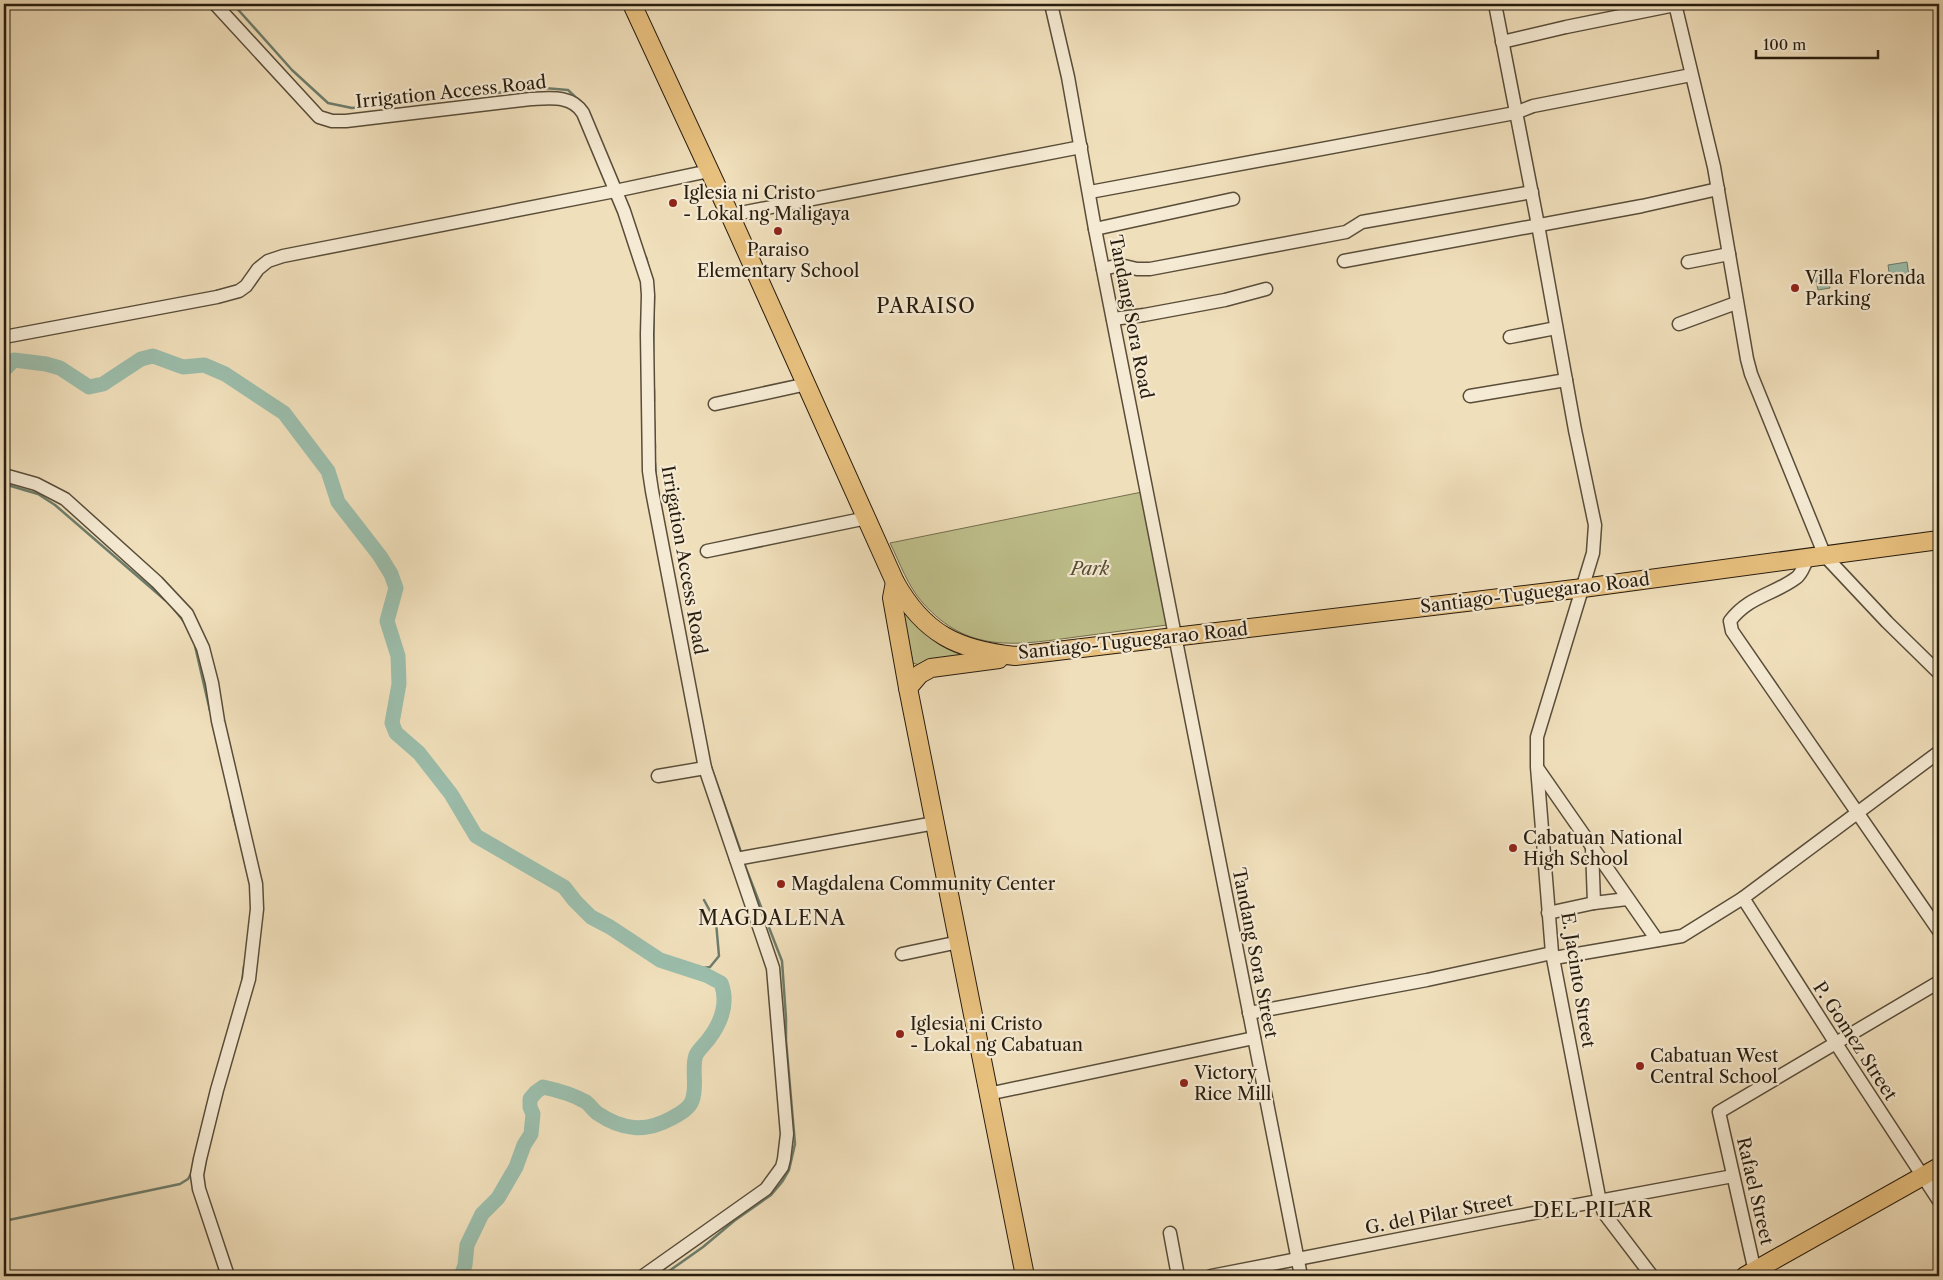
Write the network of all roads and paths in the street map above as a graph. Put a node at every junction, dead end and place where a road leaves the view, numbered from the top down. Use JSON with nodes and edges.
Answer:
{"nodes":[{"id":1,"x":215,"y":4,"type":"edge"},
{"id":2,"x":632,"y":4,"type":"edge"},
{"id":3,"x":1050,"y":4,"type":"edge"},
{"id":4,"x":1495,"y":4,"type":"edge"},
{"id":5,"x":1675,"y":5,"type":"edge"},
{"id":6,"x":1502,"y":42,"type":"junction"},
{"id":7,"x":1691,"y":75,"type":"junction"},
{"id":8,"x":1515,"y":113,"type":"junction"},
{"id":9,"x":1081,"y":147,"type":"junction"},
{"id":10,"x":708,"y":171,"type":"junction"},
{"id":11,"x":1718,"y":188,"type":"junction"},
{"id":12,"x":615,"y":191,"type":"junction"},
{"id":13,"x":1090,"y":192,"type":"junction"},
{"id":14,"x":1532,"y":192,"type":"junction"},
{"id":15,"x":1233,"y":199,"type":"dead end"},
{"id":16,"x":730,"y":215,"type":"junction"},
{"id":17,"x":1538,"y":225,"type":"junction"},
{"id":18,"x":1095,"y":228,"type":"junction"},
{"id":19,"x":1729,"y":254,"type":"junction"},
{"id":20,"x":1344,"y":262,"type":"dead end"},
{"id":21,"x":1688,"y":262,"type":"dead end"},
{"id":22,"x":1103,"y":268,"type":"junction"},
{"id":23,"x":1266,"y":289,"type":"dead end"},
{"id":24,"x":1736,"y":303,"type":"junction"},
{"id":25,"x":1114,"y":319,"type":"junction"},
{"id":26,"x":1679,"y":324,"type":"dead end"},
{"id":27,"x":1556,"y":328,"type":"junction"},
{"id":28,"x":1510,"y":337,"type":"dead end"},
{"id":29,"x":4,"y":338,"type":"edge"},
{"id":30,"x":1566,"y":380,"type":"junction"},
{"id":31,"x":807,"y":384,"type":"junction"},
{"id":32,"x":1470,"y":396,"type":"dead end"},
{"id":33,"x":716,"y":404,"type":"dead end"},
{"id":34,"x":4,"y":475,"type":"edge"},
{"id":35,"x":867,"y":518,"type":"junction"},
{"id":36,"x":1939,"y":540,"type":"edge"},
{"id":37,"x":707,"y":551,"type":"dead end"},
{"id":38,"x":1816,"y":557,"type":"junction"},
{"id":39,"x":895,"y":582,"type":"junction"},
{"id":40,"x":1583,"y":588,"type":"junction"},
{"id":41,"x":1174,"y":637,"type":"junction"},
{"id":42,"x":1015,"y":656,"type":"junction"},
{"id":43,"x":1939,"y":673,"type":"edge"},
{"id":44,"x":908,"y":688,"type":"junction"},
{"id":45,"x":1939,"y":752,"type":"edge"},
{"id":46,"x":1537,"y":767,"type":"junction"},
{"id":47,"x":705,"y":768,"type":"junction"},
{"id":48,"x":658,"y":776,"type":"dead end"},
{"id":49,"x":1858,"y":812,"type":"junction"},
{"id":50,"x":935,"y":823,"type":"junction"},
{"id":51,"x":1592,"y":848,"type":"junction"},
{"id":52,"x":736,"y":859,"type":"junction"},
{"id":53,"x":1743,"y":898,"type":"junction"},
{"id":54,"x":1627,"y":899,"type":"junction"},
{"id":55,"x":1594,"y":903,"type":"junction"},
{"id":56,"x":1548,"y":913,"type":"junction"},
{"id":57,"x":1939,"y":931,"type":"edge"},
{"id":58,"x":1657,"y":940,"type":"junction"},
{"id":59,"x":959,"y":942,"type":"junction"},
{"id":60,"x":902,"y":954,"type":"dead end"},
{"id":61,"x":1553,"y":956,"type":"junction"},
{"id":62,"x":1939,"y":982,"type":"edge"},
{"id":63,"x":1249,"y":1013,"type":"junction"},
{"id":64,"x":1254,"y":1038,"type":"junction"},
{"id":65,"x":1835,"y":1042,"type":"junction"},
{"id":66,"x":988,"y":1094,"type":"junction"},
{"id":67,"x":1939,"y":1167,"type":"edge"},
{"id":68,"x":1733,"y":1176,"type":"junction"},
{"id":69,"x":1922,"y":1177,"type":"junction"},
{"id":70,"x":1939,"y":1201,"type":"edge"},
{"id":71,"x":1600,"y":1202,"type":"junction"},
{"id":72,"x":1170,"y":1233,"type":"dead end"},
{"id":73,"x":1297,"y":1260,"type":"junction"},
{"id":74,"x":1752,"y":1274,"type":"edge"},
{"id":75,"x":228,"y":1276,"type":"edge"},
{"id":76,"x":642,"y":1276,"type":"edge"},
{"id":77,"x":1025,"y":1276,"type":"edge"},
{"id":78,"x":1178,"y":1276,"type":"edge"},
{"id":79,"x":1211,"y":1276,"type":"edge"},
{"id":80,"x":1301,"y":1276,"type":"edge"},
{"id":81,"x":1652,"y":1276,"type":"edge"}],
"edges":[{"from":1,"to":12,"type":"street","name":"Irrigation Access Road"},
{"from":2,"to":10,"type":"highway","name":"Santiago-Tuguegarao Road"},
{"from":3,"to":9,"type":"street","name":"Tandang Sora Road"},
{"from":4,"to":6,"type":"street","name":"E. Jacinto Street"},
{"from":5,"to":6,"type":"street"},
{"from":5,"to":7,"type":"street"},
{"from":6,"to":8,"type":"street","name":"E. Jacinto Street"},
{"from":7,"to":8,"type":"street"},
{"from":7,"to":11,"type":"street"},
{"from":8,"to":13,"type":"street"},
{"from":8,"to":14,"type":"street","name":"E. Jacinto Street"},
{"from":9,"to":13,"type":"street","name":"Tandang Sora Road"},
{"from":9,"to":16,"type":"street"},
{"from":10,"to":12,"type":"street"},
{"from":10,"to":16,"type":"highway","name":"Santiago-Tuguegarao Road"},
{"from":11,"to":17,"type":"street"},
{"from":11,"to":19,"type":"street"},
{"from":12,"to":29,"type":"street"},
{"from":12,"to":47,"type":"street","name":"Irrigation Access Road"},
{"from":13,"to":18,"type":"street","name":"Tandang Sora Road"},
{"from":14,"to":17,"type":"street","name":"E. Jacinto Street"},
{"from":14,"to":22,"type":"street"},
{"from":15,"to":18,"type":"street"},
{"from":16,"to":31,"type":"highway","name":"Santiago-Tuguegarao Road"},
{"from":17,"to":20,"type":"street"},
{"from":17,"to":27,"type":"street","name":"E. Jacinto Street"},
{"from":18,"to":22,"type":"street","name":"Tandang Sora Road"},
{"from":19,"to":21,"type":"street"},
{"from":19,"to":24,"type":"street"},
{"from":22,"to":25,"type":"street","name":"Tandang Sora Road"},
{"from":23,"to":25,"type":"street"},
{"from":24,"to":26,"type":"street"},
{"from":24,"to":38,"type":"street"},
{"from":25,"to":41,"type":"street","name":"Tandang Sora Road"},
{"from":27,"to":28,"type":"street"},
{"from":27,"to":30,"type":"street","name":"E. Jacinto Street"},
{"from":30,"to":32,"type":"street"},
{"from":30,"to":40,"type":"street","name":"E. Jacinto Street"},
{"from":31,"to":33,"type":"street"},
{"from":31,"to":35,"type":"highway","name":"Santiago-Tuguegarao Road"},
{"from":34,"to":75,"type":"street"},
{"from":35,"to":37,"type":"street"},
{"from":35,"to":39,"type":"highway","name":"Santiago-Tuguegarao Road"},
{"from":36,"to":38,"type":"highway","name":"Santiago-Tuguegarao Road"},
{"from":38,"to":40,"type":"highway","name":"Santiago-Tuguegarao Road"},
{"from":38,"to":43,"type":"street"},
{"from":38,"to":49,"type":"street"},
{"from":39,"to":42,"type":"highway","name":"Santiago-Tuguegarao Road"},
{"from":39,"to":44,"type":"highway"},
{"from":40,"to":41,"type":"highway","name":"Santiago-Tuguegarao Road"},
{"from":40,"to":46,"type":"street","name":"E. Jacinto Street"},
{"from":41,"to":42,"type":"highway","name":"Santiago-Tuguegarao Road"},
{"from":41,"to":63,"type":"street","name":"Tandang Sora Street"},
{"from":42,"to":44,"type":"highway"},
{"from":44,"to":50,"type":"highway"},
{"from":45,"to":49,"type":"street"},
{"from":46,"to":51,"type":"street"},
{"from":46,"to":56,"type":"street","name":"E. Jacinto Street"},
{"from":47,"to":48,"type":"street"},
{"from":47,"to":52,"type":"street","name":"Irrigation Access Road"},
{"from":49,"to":53,"type":"street"},
{"from":49,"to":57,"type":"street"},
{"from":50,"to":52,"type":"street"},
{"from":50,"to":59,"type":"highway"},
{"from":51,"to":54,"type":"street"},
{"from":51,"to":55,"type":"street"},
{"from":52,"to":76,"type":"street","name":"Irrigation Access Road"},
{"from":53,"to":58,"type":"street"},
{"from":53,"to":65,"type":"street","name":"P. Gomez Street"},
{"from":54,"to":55,"type":"street"},
{"from":54,"to":58,"type":"street"},
{"from":55,"to":56,"type":"street"},
{"from":56,"to":61,"type":"street","name":"E. Jacinto Street"},
{"from":58,"to":61,"type":"street"},
{"from":59,"to":60,"type":"street"},
{"from":59,"to":66,"type":"highway"},
{"from":61,"to":63,"type":"street"},
{"from":61,"to":71,"type":"street","name":"E. Jacinto Street"},
{"from":62,"to":65,"type":"street"},
{"from":63,"to":64,"type":"street","name":"Tandang Sora Street"},
{"from":64,"to":66,"type":"street"},
{"from":64,"to":73,"type":"street","name":"Tandang Sora Street"},
{"from":65,"to":68,"type":"street","name":"Rafael Street"},
{"from":65,"to":69,"type":"street","name":"P. Gomez Street"},
{"from":66,"to":77,"type":"highway"},
{"from":67,"to":69,"type":"highway"},
{"from":68,"to":71,"type":"street","name":"G. del Pilar Street"},
{"from":68,"to":74,"type":"street","name":"Rafael Street"},
{"from":69,"to":70,"type":"street","name":"P. Gomez Street"},
{"from":69,"to":74,"type":"highway"},
{"from":71,"to":73,"type":"street","name":"G. del Pilar Street"},
{"from":71,"to":81,"type":"street","name":"E. Jacinto Street"},
{"from":72,"to":78,"type":"street"},
{"from":73,"to":79,"type":"street","name":"G. del Pilar Street"},
{"from":73,"to":80,"type":"street","name":"Tandang Sora Street"}]}
